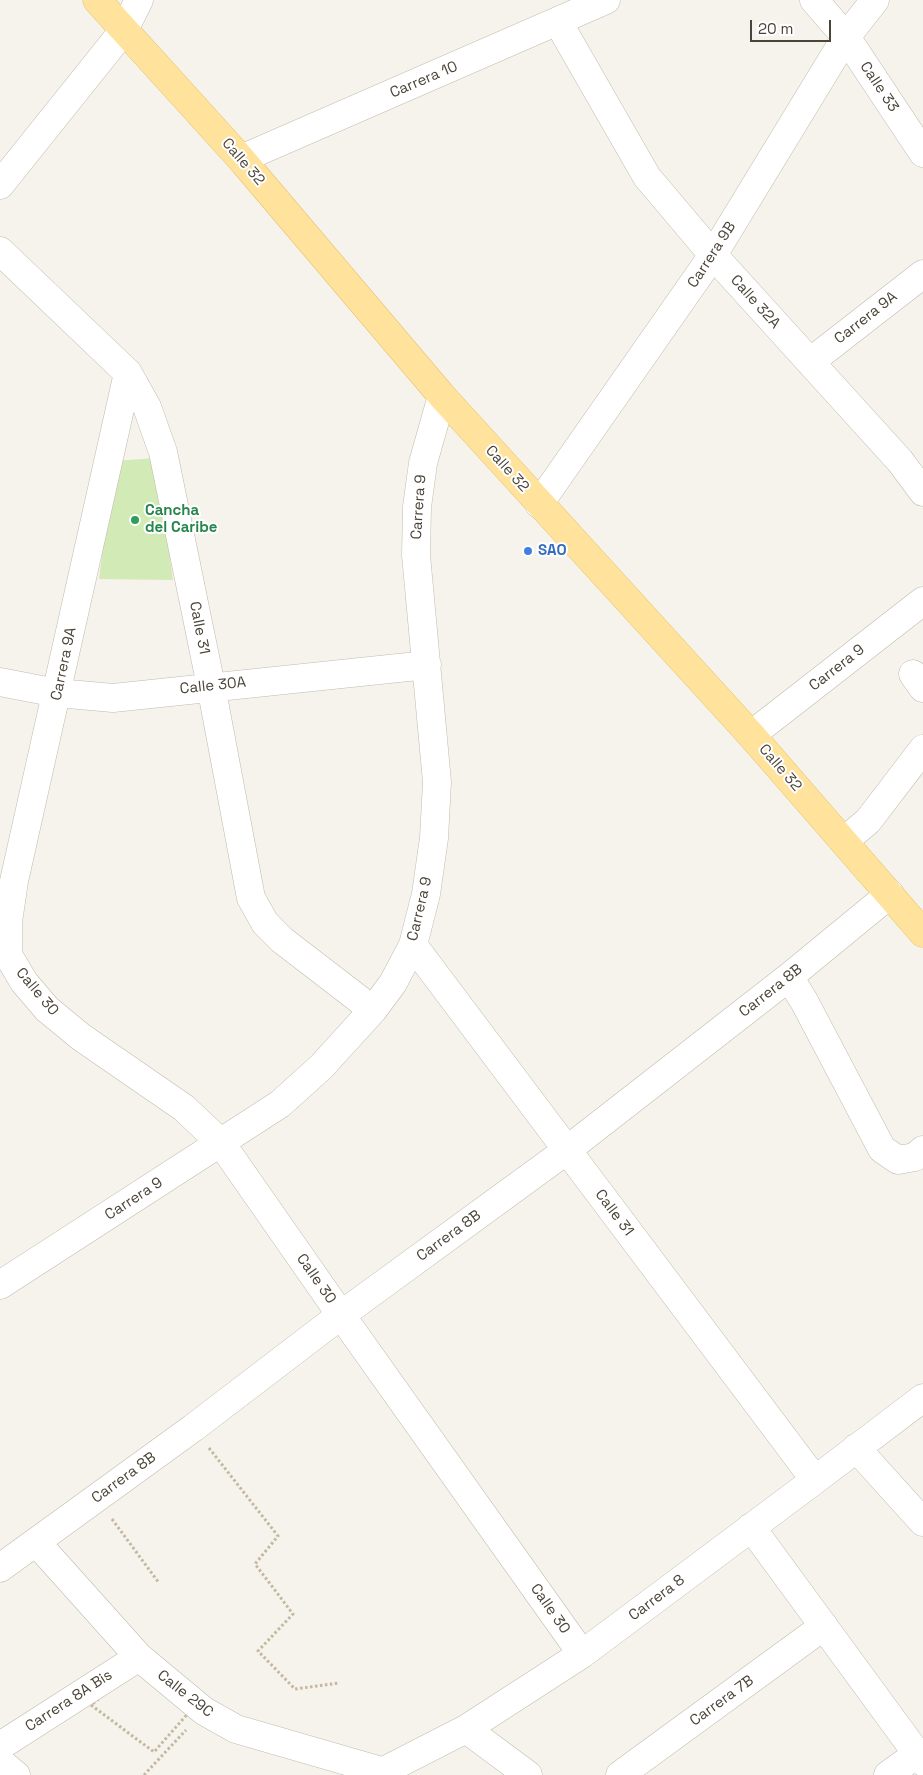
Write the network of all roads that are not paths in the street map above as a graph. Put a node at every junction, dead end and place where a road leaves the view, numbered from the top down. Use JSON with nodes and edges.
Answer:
{"nodes":[{"id":1,"x":97,"y":0,"type":"edge"},
{"id":2,"x":139,"y":0,"type":"edge"},
{"id":3,"x":606,"y":0,"type":"edge"},
{"id":4,"x":814,"y":0,"type":"edge"},
{"id":5,"x":876,"y":0,"type":"edge"},
{"id":6,"x":558,"y":22,"type":"junction"},
{"id":7,"x":124,"y":30,"type":"junction"},
{"id":8,"x":846,"y":37,"type":"junction"},
{"id":9,"x":923,"y":153,"type":"edge"},
{"id":10,"x":241,"y":159,"type":"junction"},
{"id":11,"x":0,"y":185,"type":"edge"},
{"id":12,"x":0,"y":251,"type":"edge"},
{"id":13,"x":713,"y":255,"type":"junction"},
{"id":14,"x":923,"y":274,"type":"edge"},
{"id":15,"x":810,"y":362,"type":"junction"},
{"id":16,"x":128,"y":373,"type":"junction"},
{"id":17,"x":442,"y":396,"type":"junction"},
{"id":18,"x":923,"y":492,"type":"edge"},
{"id":19,"x":539,"y":504,"type":"junction"},
{"id":20,"x":923,"y":601,"type":"edge"},
{"id":21,"x":427,"y":664,"type":"junction"},
{"id":22,"x":0,"y":682,"type":"edge"},
{"id":23,"x":211,"y":686,"type":"junction"},
{"id":24,"x":57,"y":693,"type":"junction"},
{"id":25,"x":752,"y":735,"type":"junction"},
{"id":26,"x":923,"y":749,"type":"edge"},
{"id":27,"x":844,"y":841,"type":"junction"},
{"id":28,"x":890,"y":894,"type":"junction"},
{"id":29,"x":923,"y":933,"type":"edge"},
{"id":30,"x":413,"y":945,"type":"junction"},
{"id":31,"x":4,"y":955,"type":"edge"},
{"id":32,"x":788,"y":977,"type":"junction"},
{"id":33,"x":373,"y":1010,"type":"junction"},
{"id":34,"x":221,"y":1143,"type":"junction"},
{"id":35,"x":567,"y":1150,"type":"junction"},
{"id":36,"x":923,"y":1150,"type":"edge"},
{"id":37,"x":0,"y":1285,"type":"edge"},
{"id":38,"x":341,"y":1315,"type":"junction"},
{"id":39,"x":923,"y":1398,"type":"edge"},
{"id":40,"x":856,"y":1448,"type":"junction"},
{"id":41,"x":815,"y":1480,"type":"junction"},
{"id":42,"x":923,"y":1522,"type":"edge"},
{"id":43,"x":751,"y":1527,"type":"junction"},
{"id":44,"x":41,"y":1539,"type":"junction"},
{"id":45,"x":0,"y":1568,"type":"edge"},
{"id":46,"x":824,"y":1626,"type":"junction"},
{"id":47,"x":582,"y":1654,"type":"junction"},
{"id":48,"x":138,"y":1662,"type":"junction"},
{"id":49,"x":466,"y":1729,"type":"junction"},
{"id":50,"x":0,"y":1746,"type":"edge"},
{"id":51,"x":920,"y":1758,"type":"edge"},
{"id":52,"x":0,"y":1762,"type":"edge"},
{"id":53,"x":381,"y":1774,"type":"edge"},
{"id":54,"x":16,"y":1775,"type":"edge"},
{"id":55,"x":528,"y":1775,"type":"edge"},
{"id":56,"x":620,"y":1775,"type":"edge"},
{"id":57,"x":888,"y":1775,"type":"edge"}],
"edges":[{"from":1,"to":7,"type":"main road","name":"Calle 32"},
{"from":2,"to":7,"type":"street"},
{"from":3,"to":6,"type":"street","name":"Carrera 10"},
{"from":4,"to":8,"type":"street","name":"Calle 33"},
{"from":5,"to":8,"type":"street","name":"Carrera 9B"},
{"from":6,"to":10,"type":"street","name":"Carrera 10"},
{"from":6,"to":13,"type":"street","name":"Calle 32A"},
{"from":7,"to":10,"type":"main road","name":"Calle 32"},
{"from":7,"to":11,"type":"street"},
{"from":8,"to":9,"type":"street","name":"Calle 33"},
{"from":8,"to":13,"type":"street","name":"Carrera 9B"},
{"from":10,"to":17,"type":"main road","name":"Calle 32"},
{"from":12,"to":16,"type":"street","name":"Calle 31"},
{"from":13,"to":15,"type":"street","name":"Calle 32A"},
{"from":13,"to":19,"type":"street","name":"Carrera 9B"},
{"from":14,"to":15,"type":"street","name":"Carrera 9A"},
{"from":15,"to":18,"type":"street","name":"Calle 32A"},
{"from":16,"to":23,"type":"street","name":"Calle 31"},
{"from":16,"to":24,"type":"street","name":"Carrera 9A"},
{"from":17,"to":19,"type":"main road","name":"Calle 32"},
{"from":17,"to":21,"type":"street","name":"Carrera 9"},
{"from":19,"to":25,"type":"main road","name":"Calle 32"},
{"from":20,"to":25,"type":"street","name":"Carrera 9"},
{"from":21,"to":23,"type":"street","name":"Calle 30A"},
{"from":21,"to":30,"type":"street","name":"Carrera 9"},
{"from":22,"to":24,"type":"street","name":"Calle 30A"},
{"from":23,"to":24,"type":"street","name":"Calle 30A"},
{"from":23,"to":33,"type":"street","name":"Calle 31"},
{"from":24,"to":31,"type":"street","name":"Carrera 9A"},
{"from":25,"to":27,"type":"main road","name":"Calle 32"},
{"from":26,"to":27,"type":"street"},
{"from":27,"to":28,"type":"main road","name":"Calle 32"},
{"from":28,"to":29,"type":"main road","name":"Calle 32"},
{"from":28,"to":32,"type":"street","name":"Carrera 8B"},
{"from":30,"to":33,"type":"street","name":"Carrera 9"},
{"from":30,"to":35,"type":"street","name":"Calle 31"},
{"from":31,"to":34,"type":"street","name":"Calle 30"},
{"from":32,"to":35,"type":"street","name":"Carrera 8B"},
{"from":32,"to":36,"type":"street"},
{"from":33,"to":34,"type":"street","name":"Carrera 9"},
{"from":34,"to":37,"type":"street","name":"Carrera 9"},
{"from":34,"to":38,"type":"street","name":"Calle 30"},
{"from":35,"to":38,"type":"street","name":"Carrera 8B"},
{"from":35,"to":41,"type":"street","name":"Calle 31"},
{"from":38,"to":44,"type":"street","name":"Carrera 8B"},
{"from":38,"to":47,"type":"street","name":"Calle 30"},
{"from":39,"to":40,"type":"street","name":"Carrera 8"},
{"from":40,"to":41,"type":"street","name":"Carrera 8"},
{"from":40,"to":42,"type":"street"},
{"from":41,"to":43,"type":"street","name":"Carrera 8"},
{"from":43,"to":46,"type":"street"},
{"from":43,"to":47,"type":"street","name":"Carrera 8"},
{"from":44,"to":45,"type":"street","name":"Carrera 8B"},
{"from":44,"to":48,"type":"street","name":"Calle 29C"},
{"from":46,"to":51,"type":"street"},
{"from":46,"to":56,"type":"street","name":"Carrera 7B"},
{"from":47,"to":49,"type":"street","name":"Carrera 8"},
{"from":48,"to":50,"type":"street","name":"Carrera 8A Bis"},
{"from":48,"to":53,"type":"street","name":"Calle 29C"},
{"from":49,"to":53,"type":"street","name":"Carrera 8"},
{"from":49,"to":55,"type":"street"},
{"from":51,"to":57,"type":"street"},
{"from":52,"to":54,"type":"street"}]}
